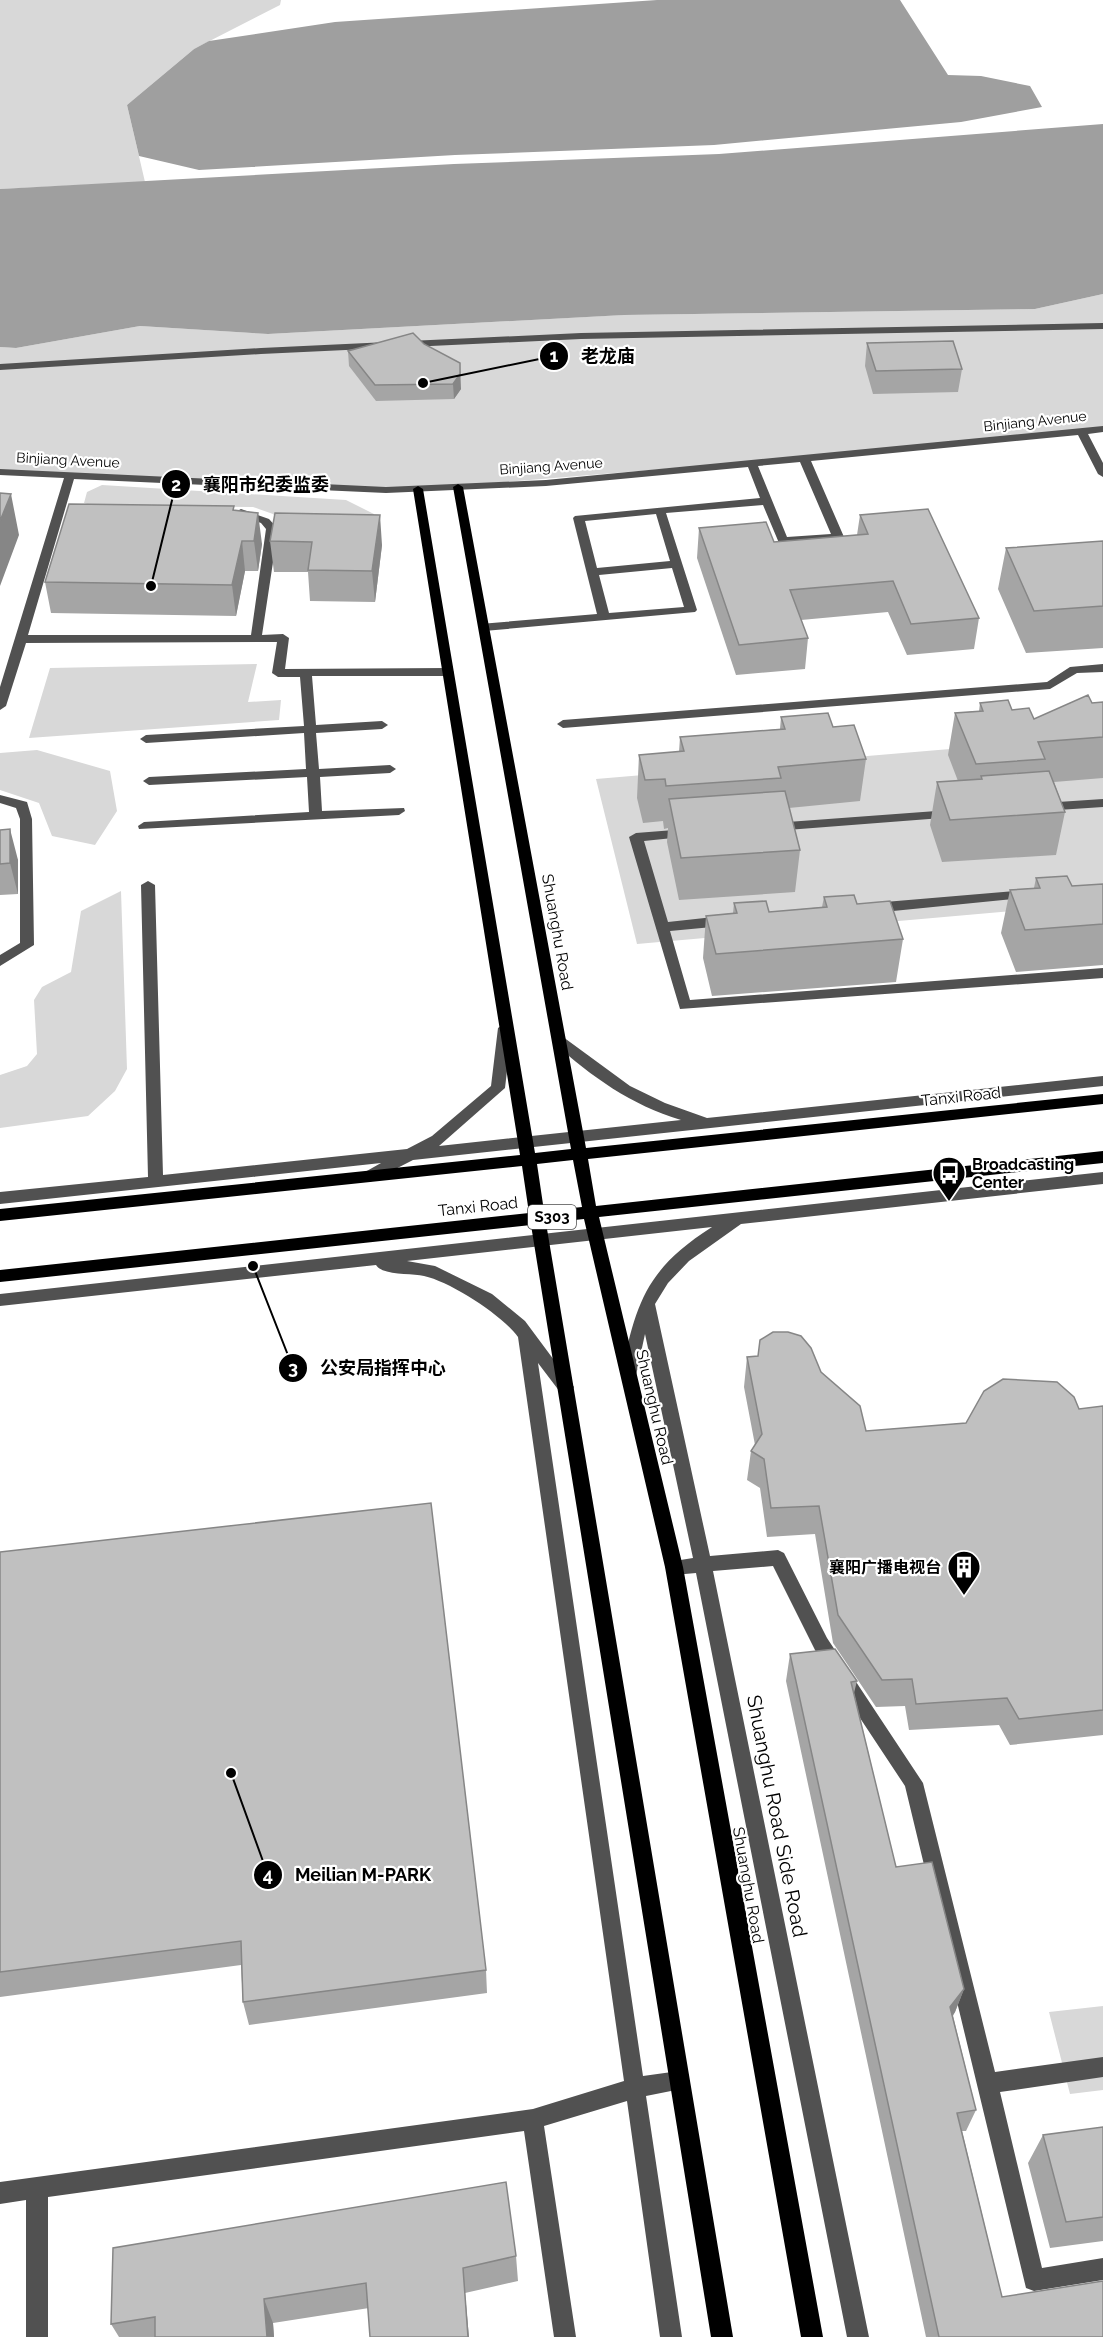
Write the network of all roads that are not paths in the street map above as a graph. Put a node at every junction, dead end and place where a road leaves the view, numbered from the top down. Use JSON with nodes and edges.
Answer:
{"nodes":[{"id":1,"x":1103,"y":326,"type":"edge"},
{"id":2,"x":0,"y":367,"type":"edge"},
{"id":3,"x":1103,"y":429,"type":"edge"},
{"id":4,"x":1081,"y":431,"type":"junction"},
{"id":5,"x":804,"y":458,"type":"junction"},
{"id":6,"x":752,"y":463,"type":"junction"},
{"id":7,"x":0,"y":472,"type":"edge"},
{"id":8,"x":1103,"y":474,"type":"edge"},
{"id":9,"x":70,"y":475,"type":"junction"},
{"id":10,"x":458,"y":487,"type":"junction"},
{"id":11,"x":418,"y":489,"type":"junction"},
{"id":12,"x":768,"y":501,"type":"junction"},
{"id":13,"x":660,"y":510,"type":"junction"},
{"id":14,"x":227,"y":512,"type":"edge"},
{"id":15,"x":677,"y":564,"type":"junction"},
{"id":16,"x":592,"y":572,"type":"junction"},
{"id":17,"x":604,"y":617,"type":"junction"},
{"id":18,"x":484,"y":627,"type":"junction"},
{"id":19,"x":256,"y":638,"type":"junction"},
{"id":20,"x":21,"y":639,"type":"junction"},
{"id":21,"x":1103,"y":668,"type":"edge"},
{"id":22,"x":448,"y":672,"type":"junction"},
{"id":23,"x":306,"y":673,"type":"junction"},
{"id":24,"x":0,"y":706,"type":"edge"},
{"id":25,"x":562,"y":724,"type":"dead end"},
{"id":26,"x":382,"y":725,"type":"dead end"},
{"id":27,"x":310,"y":729,"type":"junction"},
{"id":28,"x":146,"y":739,"type":"dead end"},
{"id":29,"x":390,"y":769,"type":"dead end"},
{"id":30,"x":313,"y":773,"type":"junction"},
{"id":31,"x":149,"y":781,"type":"dead end"},
{"id":32,"x":0,"y":799,"type":"edge"},
{"id":33,"x":1103,"y":803,"type":"edge"},
{"id":34,"x":1033,"y":808,"type":"edge"},
{"id":35,"x":399,"y":811,"type":"dead end"},
{"id":36,"x":963,"y":813,"type":"edge"},
{"id":37,"x":316,"y":815,"type":"junction"},
{"id":38,"x":144,"y":826,"type":"dead end"},
{"id":39,"x":764,"y":828,"type":"edge"},
{"id":40,"x":706,"y":832,"type":"edge"},
{"id":41,"x":148,"y":885,"type":"dead end"},
{"id":42,"x":1043,"y":893,"type":"edge"},
{"id":43,"x":853,"y":910,"type":"edge"},
{"id":44,"x":734,"y":920,"type":"edge"},
{"id":45,"x":662,"y":927,"type":"junction"},
{"id":46,"x":0,"y":961,"type":"edge"},
{"id":47,"x":1103,"y":973,"type":"edge"},
{"id":48,"x":505,"y":1022,"type":"junction"},
{"id":49,"x":559,"y":1039,"type":"junction"},
{"id":50,"x":1103,"y":1081,"type":"edge"},
{"id":51,"x":1103,"y":1099,"type":"edge"},
{"id":52,"x":711,"y":1124,"type":"junction"},
{"id":53,"x":525,"y":1142,"type":"junction"},
{"id":54,"x":578,"y":1146,"type":"junction"},
{"id":55,"x":408,"y":1155,"type":"junction"},
{"id":56,"x":1103,"y":1157,"type":"edge"},
{"id":57,"x":528,"y":1160,"type":"junction"},
{"id":58,"x":370,"y":1176,"type":"junction"},
{"id":59,"x":1103,"y":1178,"type":"edge"},
{"id":60,"x":156,"y":1181,"type":"junction"},
{"id":61,"x":0,"y":1198,"type":"edge"},
{"id":62,"x":591,"y":1212,"type":"junction"},
{"id":63,"x":0,"y":1215,"type":"edge"},
{"id":64,"x":538,"y":1218,"type":"junction"},
{"id":65,"x":742,"y":1218,"type":"junction"},
{"id":66,"x":595,"y":1234,"type":"junction"},
{"id":67,"x":542,"y":1241,"type":"junction"},
{"id":68,"x":356,"y":1261,"type":"junction"},
{"id":69,"x":0,"y":1276,"type":"edge"},
{"id":70,"x":0,"y":1300,"type":"edge"},
{"id":71,"x":647,"y":1304,"type":"junction"},
{"id":72,"x":526,"y":1336,"type":"junction"},
{"id":73,"x":629,"y":1376,"type":"junction"},
{"id":74,"x":566,"y":1387,"type":"junction"},
{"id":75,"x":704,"y":1564,"type":"junction"},
{"id":76,"x":674,"y":1567,"type":"junction"},
{"id":77,"x":1103,"y":2067,"type":"edge"},
{"id":78,"x":679,"y":2081,"type":"junction"},
{"id":79,"x":987,"y":2083,"type":"junction"},
{"id":80,"x":635,"y":2088,"type":"junction"},
{"id":81,"x":532,"y":2120,"type":"junction"},
{"id":82,"x":37,"y":2188,"type":"junction"},
{"id":83,"x":0,"y":2193,"type":"edge"},
{"id":84,"x":1103,"y":2269,"type":"edge"},
{"id":85,"x":37,"y":2337,"type":"edge"},
{"id":86,"x":565,"y":2337,"type":"edge"},
{"id":87,"x":671,"y":2337,"type":"edge"},
{"id":88,"x":722,"y":2337,"type":"edge"},
{"id":89,"x":812,"y":2337,"type":"edge"},
{"id":90,"x":858,"y":2337,"type":"edge"}],
"edges":[{"from":1,"to":2,"type":"street"},
{"from":3,"to":4,"type":"street","name":"Binjiang Avenue"},
{"from":4,"to":5,"type":"street","name":"Binjiang Avenue"},
{"from":4,"to":8,"type":"street"},
{"from":5,"to":6,"type":"street","name":"Binjiang Avenue"},
{"from":5,"to":12,"type":"street"},
{"from":6,"to":10,"type":"street","name":"Binjiang Avenue"},
{"from":6,"to":12,"type":"street"},
{"from":7,"to":9,"type":"street","name":"Binjiang Avenue"},
{"from":9,"to":11,"type":"street","name":"Binjiang Avenue"},
{"from":9,"to":20,"type":"street"},
{"from":10,"to":11,"type":"street","name":"Binjiang Avenue"},
{"from":10,"to":18,"type":"main road","name":"Shuanghu Road"},
{"from":11,"to":22,"type":"main road"},
{"from":12,"to":13,"type":"street"},
{"from":13,"to":15,"type":"street"},
{"from":13,"to":16,"type":"street"},
{"from":14,"to":19,"type":"street"},
{"from":15,"to":16,"type":"street"},
{"from":15,"to":17,"type":"street"},
{"from":16,"to":17,"type":"street"},
{"from":17,"to":18,"type":"street"},
{"from":18,"to":49,"type":"main road","name":"Shuanghu Road"},
{"from":19,"to":20,"type":"street"},
{"from":19,"to":23,"type":"street"},
{"from":20,"to":24,"type":"street"},
{"from":21,"to":25,"type":"street"},
{"from":22,"to":23,"type":"street"},
{"from":22,"to":48,"type":"main road"},
{"from":23,"to":27,"type":"street"},
{"from":26,"to":27,"type":"street"},
{"from":27,"to":28,"type":"street"},
{"from":27,"to":30,"type":"street"},
{"from":29,"to":30,"type":"street"},
{"from":30,"to":31,"type":"street"},
{"from":30,"to":37,"type":"street"},
{"from":32,"to":46,"type":"street"},
{"from":33,"to":34,"type":"street"},
{"from":35,"to":37,"type":"street"},
{"from":36,"to":39,"type":"street"},
{"from":37,"to":38,"type":"street"},
{"from":40,"to":45,"type":"street"},
{"from":41,"to":60,"type":"street"},
{"from":42,"to":43,"type":"street"},
{"from":44,"to":45,"type":"street"},
{"from":45,"to":47,"type":"street"},
{"from":48,"to":53,"type":"main road"},
{"from":48,"to":55,"type":"street"},
{"from":49,"to":52,"type":"street"},
{"from":49,"to":54,"type":"main road","name":"Shuanghu Road"},
{"from":50,"to":52,"type":"street"},
{"from":51,"to":54,"type":"main road","name":"Tanxi Road"},
{"from":52,"to":54,"type":"street"},
{"from":53,"to":54,"type":"street"},
{"from":53,"to":55,"type":"street"},
{"from":53,"to":57,"type":"main road"},
{"from":54,"to":57,"type":"main road","name":"Tanxi Road"},
{"from":54,"to":62,"type":"main road","name":"Shuanghu Road"},
{"from":55,"to":58,"type":"street"},
{"from":55,"to":60,"type":"street"},
{"from":56,"to":62,"type":"main road","name":"Tanxi Road","number":"S303"},
{"from":57,"to":58,"type":"main road","name":"Tanxi Road"},
{"from":57,"to":64,"type":"main road"},
{"from":58,"to":63,"type":"main road","name":"Tanxi Road"},
{"from":59,"to":65,"type":"street"},
{"from":60,"to":61,"type":"street"},
{"from":62,"to":64,"type":"main road","name":"Tanxi Road","number":"S303"},
{"from":62,"to":66,"type":"main road","name":"Shuanghu Road"},
{"from":64,"to":67,"type":"main road"},
{"from":64,"to":69,"type":"main road","name":"Tanxi Road","number":"S303"},
{"from":65,"to":66,"type":"street"},
{"from":65,"to":71,"type":"street"},
{"from":66,"to":67,"type":"street"},
{"from":66,"to":73,"type":"main road","name":"Shuanghu Road"},
{"from":67,"to":68,"type":"street"},
{"from":67,"to":74,"type":"main road"},
{"from":68,"to":70,"type":"street"},
{"from":68,"to":72,"type":"street"},
{"from":71,"to":73,"type":"street"},
{"from":71,"to":75,"type":"street","name":"Shuanghu Road Side Road"},
{"from":72,"to":74,"type":"street"},
{"from":72,"to":80,"type":"street"},
{"from":73,"to":76,"type":"main road","name":"Shuanghu Road"},
{"from":74,"to":78,"type":"main road"},
{"from":75,"to":76,"type":"street"},
{"from":75,"to":79,"type":"street"},
{"from":75,"to":90,"type":"street","name":"Shuanghu Road Side Road"},
{"from":76,"to":89,"type":"main road","name":"Shuanghu Road"},
{"from":77,"to":79,"type":"street"},
{"from":78,"to":80,"type":"street"},
{"from":78,"to":88,"type":"main road"},
{"from":79,"to":84,"type":"street"},
{"from":80,"to":81,"type":"street"},
{"from":80,"to":87,"type":"street"},
{"from":81,"to":82,"type":"street"},
{"from":81,"to":86,"type":"street"},
{"from":82,"to":83,"type":"street"},
{"from":82,"to":85,"type":"street"}]}
